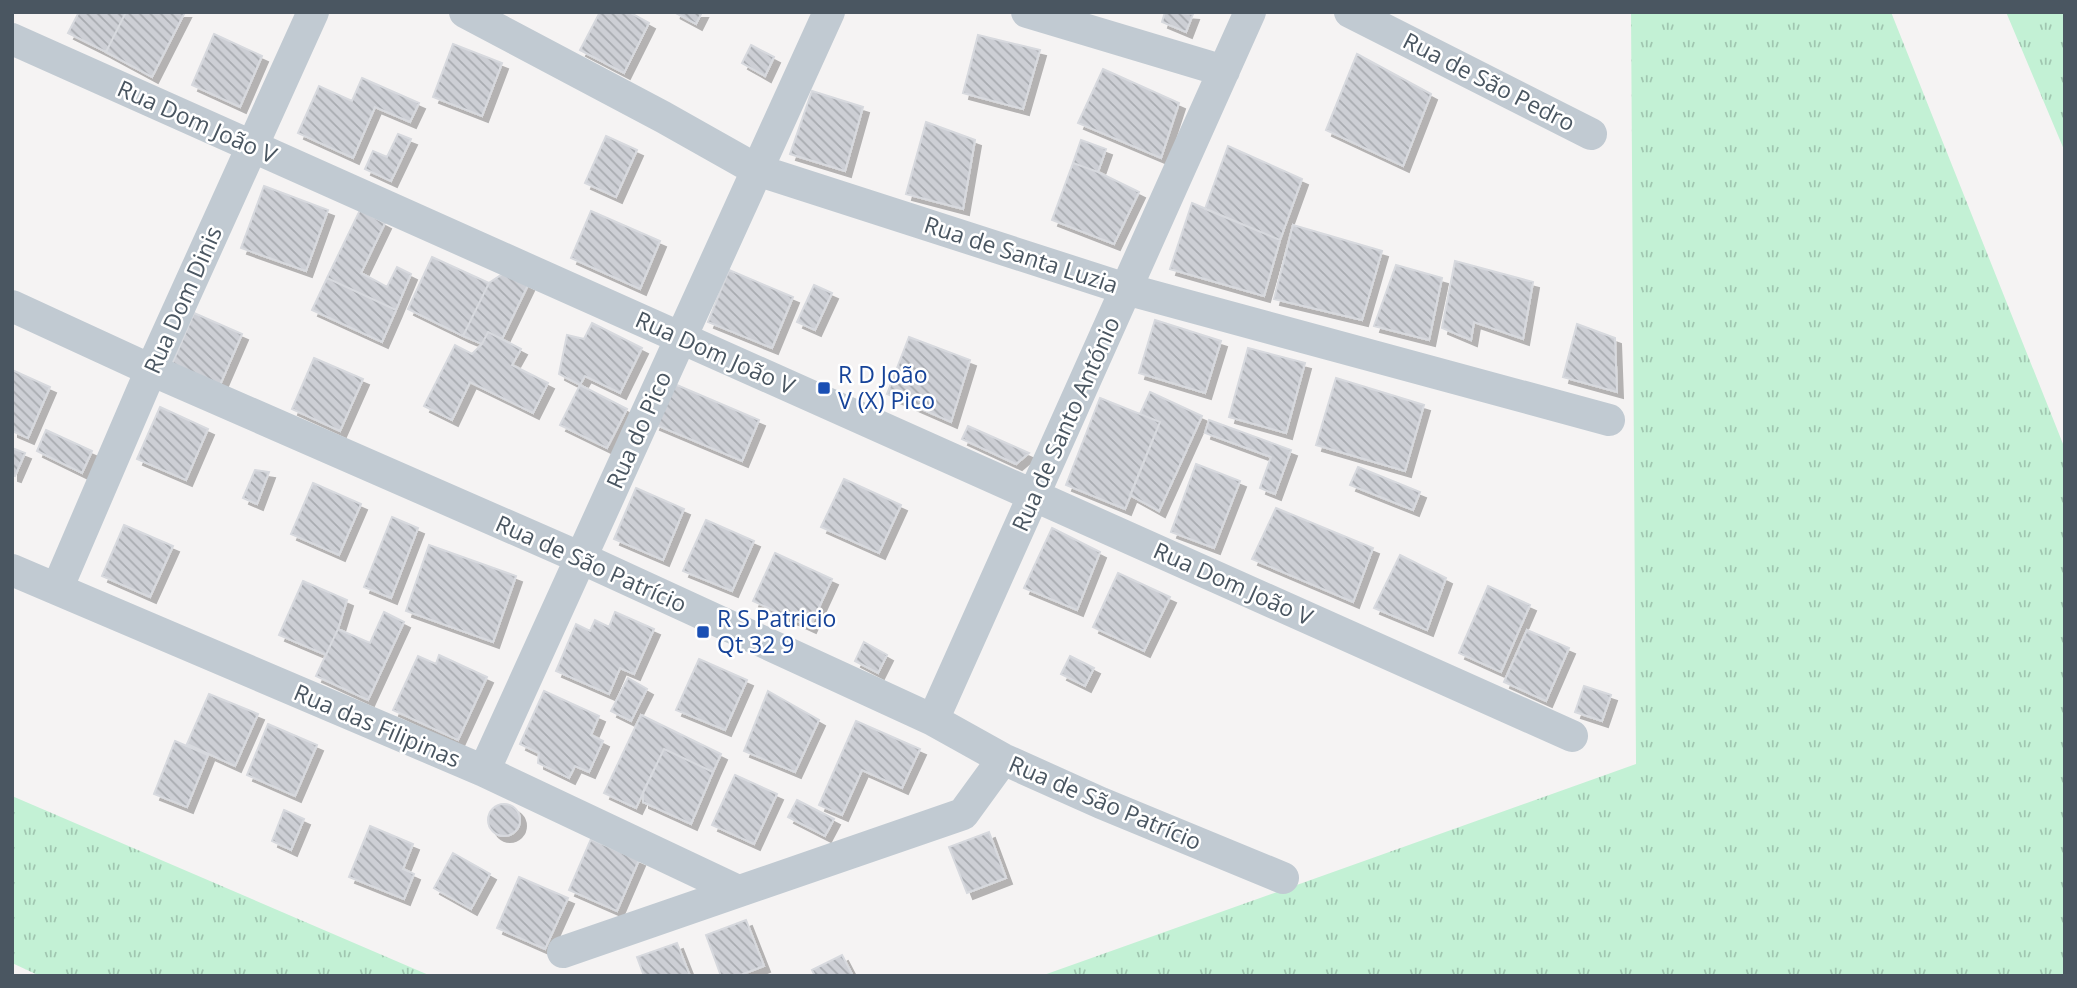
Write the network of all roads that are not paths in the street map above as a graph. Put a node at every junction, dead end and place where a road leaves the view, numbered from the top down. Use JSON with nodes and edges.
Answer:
{"nodes":[{"id":1,"x":313,"y":12,"type":"edge"},
{"id":2,"x":464,"y":12,"type":"edge"},
{"id":3,"x":829,"y":12,"type":"edge"},
{"id":4,"x":1027,"y":12,"type":"edge"},
{"id":5,"x":1250,"y":12,"type":"edge"},
{"id":6,"x":1350,"y":12,"type":"edge"},
{"id":7,"x":12,"y":39,"type":"edge"},
{"id":8,"x":1224,"y":71,"type":"junction"},
{"id":9,"x":1591,"y":134,"type":"dead end"},
{"id":10,"x":252,"y":147,"type":"junction"},
{"id":11,"x":757,"y":170,"type":"junction"},
{"id":12,"x":1126,"y":289,"type":"junction"},
{"id":13,"x":12,"y":306,"type":"edge"},
{"id":14,"x":681,"y":337,"type":"junction"},
{"id":15,"x":151,"y":370,"type":"junction"},
{"id":16,"x":1609,"y":420,"type":"dead end"},
{"id":17,"x":1034,"y":495,"type":"junction"},
{"id":18,"x":581,"y":558,"type":"junction"},
{"id":19,"x":12,"y":570,"type":"edge"},
{"id":20,"x":57,"y":589,"type":"junction"},
{"id":21,"x":933,"y":720,"type":"junction"},
{"id":22,"x":1572,"y":736,"type":"dead end"},
{"id":23,"x":1003,"y":759,"type":"junction"},
{"id":24,"x":484,"y":771,"type":"junction"},
{"id":25,"x":1283,"y":878,"type":"dead end"},
{"id":26,"x":738,"y":891,"type":"junction"},
{"id":27,"x":563,"y":952,"type":"dead end"}],
"edges":[{"from":1,"to":10,"type":"street","name":"Rua Dom Dinis"},
{"from":2,"to":11,"type":"street","name":"Rua de Santa Luzia"},
{"from":3,"to":11,"type":"street","name":"Rua do Pico"},
{"from":4,"to":8,"type":"street"},
{"from":5,"to":8,"type":"street","name":"Rua de Santo António"},
{"from":6,"to":9,"type":"street","name":"Rua de São Pedro"},
{"from":7,"to":10,"type":"street","name":"Rua Dom João V"},
{"from":8,"to":12,"type":"street","name":"Rua de Santo António"},
{"from":10,"to":14,"type":"street","name":"Rua Dom João V"},
{"from":10,"to":15,"type":"street","name":"Rua Dom Dinis"},
{"from":11,"to":12,"type":"street","name":"Rua de Santa Luzia"},
{"from":11,"to":14,"type":"street","name":"Rua do Pico"},
{"from":12,"to":16,"type":"street","name":"Rua de Santa Luzia"},
{"from":12,"to":17,"type":"street","name":"Rua de Santo António"},
{"from":13,"to":15,"type":"street","name":"Rua de São Patrício"},
{"from":14,"to":17,"type":"street","name":"Rua Dom João V"},
{"from":14,"to":18,"type":"street","name":"Rua do Pico"},
{"from":15,"to":18,"type":"street","name":"Rua de São Patrício"},
{"from":15,"to":20,"type":"street","name":"Rua Dom Dinis"},
{"from":17,"to":21,"type":"street","name":"Rua de Santo António"},
{"from":17,"to":22,"type":"street","name":"Rua Dom João V"},
{"from":18,"to":21,"type":"street","name":"Rua de São Patrício"},
{"from":18,"to":24,"type":"street","name":"Rua do Pico"},
{"from":19,"to":20,"type":"street","name":"Rua das Filipinas"},
{"from":20,"to":24,"type":"street","name":"Rua das Filipinas"},
{"from":21,"to":23,"type":"street","name":"Rua de São Patrício"},
{"from":23,"to":25,"type":"street","name":"Rua de São Patrício"},
{"from":23,"to":26,"type":"street"},
{"from":24,"to":26,"type":"street","name":"Rua das Filipinas"},
{"from":26,"to":27,"type":"street"}]}
